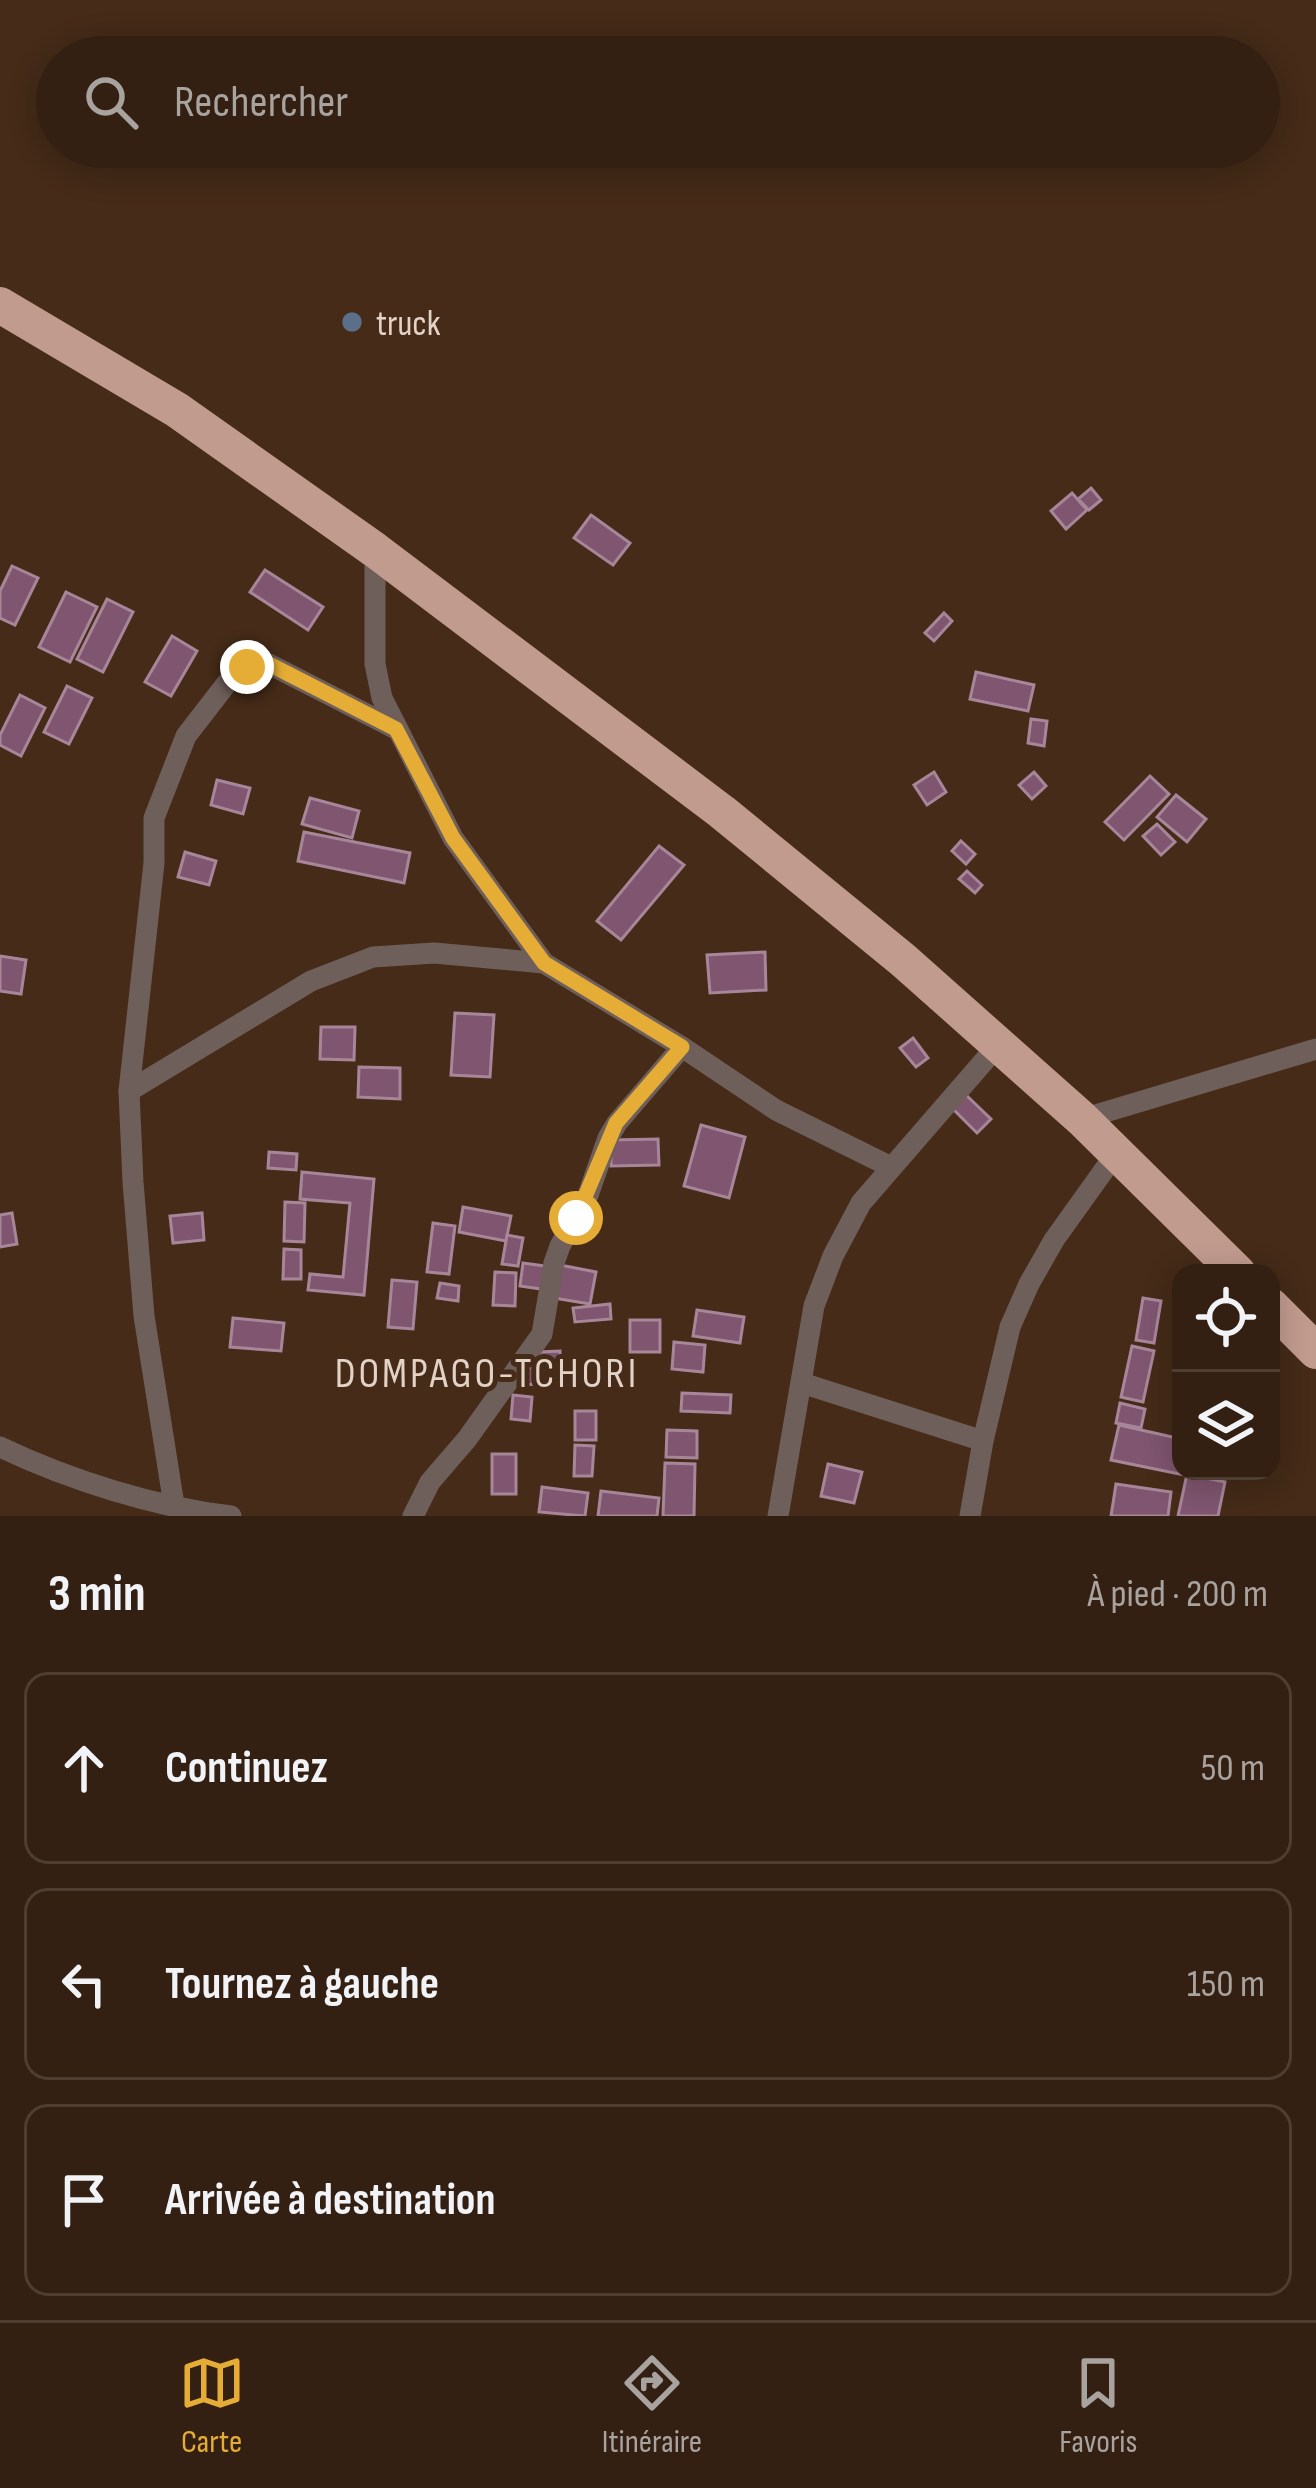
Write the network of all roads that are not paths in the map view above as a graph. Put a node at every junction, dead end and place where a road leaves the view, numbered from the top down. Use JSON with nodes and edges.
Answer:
{"nodes":[{"id":1,"x":0,"y":305,"type":"edge"},
{"id":2,"x":375,"y":550,"type":"junction"},
{"id":3,"x":396,"y":729,"type":"junction"},
{"id":4,"x":544,"y":963,"type":"junction"},
{"id":5,"x":998,"y":1045,"type":"junction"},
{"id":6,"x":682,"y":1047,"type":"junction"},
{"id":7,"x":1316,"y":1049,"type":"edge"},
{"id":8,"x":129,"y":1091,"type":"junction"},
{"id":9,"x":1082,"y":1119,"type":"junction"},
{"id":10,"x":1117,"y":1152,"type":"junction"},
{"id":11,"x":891,"y":1167,"type":"junction"},
{"id":12,"x":1229,"y":1264,"type":"edge"},
{"id":13,"x":1280,"y":1315,"type":"edge"},
{"id":14,"x":1316,"y":1351,"type":"edge"},
{"id":15,"x":802,"y":1383,"type":"junction"},
{"id":16,"x":982,"y":1441,"type":"junction"},
{"id":17,"x":0,"y":1448,"type":"edge"},
{"id":18,"x":174,"y":1504,"type":"junction"},
{"id":19,"x":231,"y":1516,"type":"edge"},
{"id":20,"x":413,"y":1516,"type":"edge"},
{"id":21,"x":778,"y":1516,"type":"edge"},
{"id":22,"x":970,"y":1516,"type":"edge"}],
"edges":[{"from":1,"to":2,"type":"highway"},
{"from":2,"to":3,"type":"street"},
{"from":2,"to":5,"type":"highway"},
{"from":3,"to":4,"type":"street"},
{"from":3,"to":8,"type":"street"},
{"from":4,"to":6,"type":"street"},
{"from":4,"to":8,"type":"street"},
{"from":5,"to":9,"type":"highway"},
{"from":5,"to":11,"type":"street"},
{"from":6,"to":11,"type":"street"},
{"from":6,"to":20,"type":"street"},
{"from":7,"to":9,"type":"street"},
{"from":8,"to":18,"type":"street"},
{"from":9,"to":10,"type":"highway"},
{"from":10,"to":12,"type":"highway"},
{"from":10,"to":16,"type":"street"},
{"from":11,"to":15,"type":"street"},
{"from":13,"to":14,"type":"highway"},
{"from":15,"to":16,"type":"street"},
{"from":15,"to":21,"type":"street"},
{"from":16,"to":22,"type":"street"},
{"from":17,"to":18,"type":"street"},
{"from":18,"to":19,"type":"street"}]}
